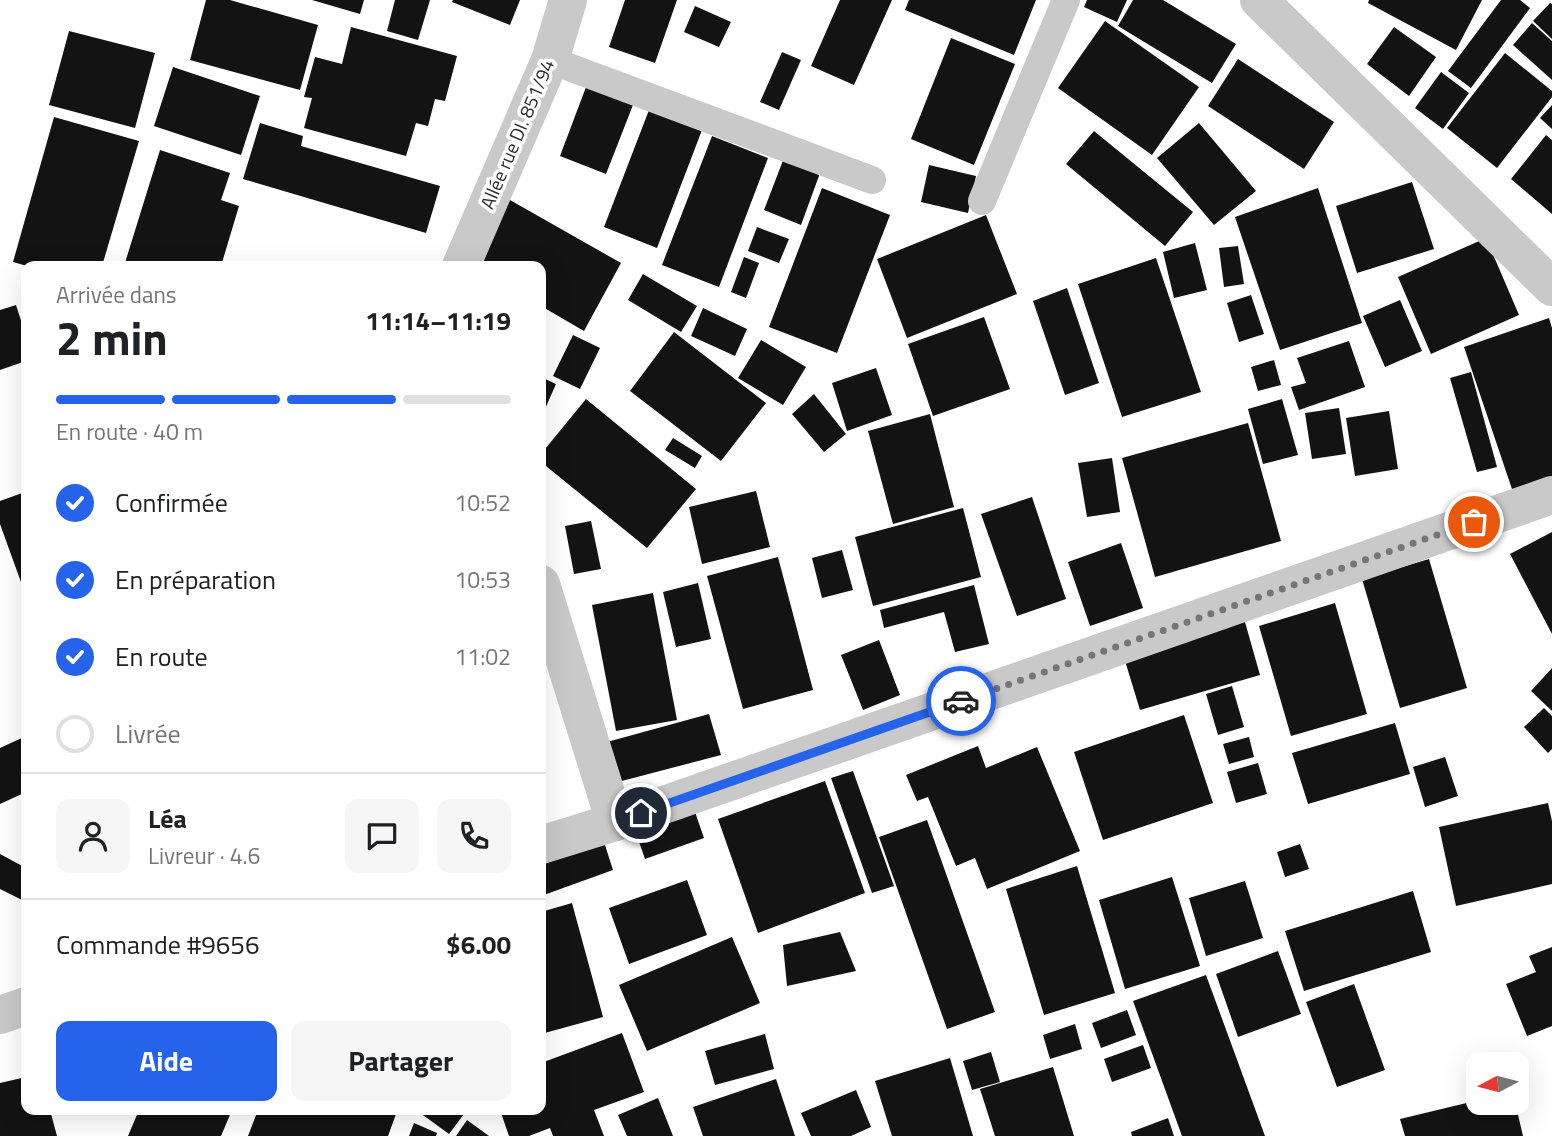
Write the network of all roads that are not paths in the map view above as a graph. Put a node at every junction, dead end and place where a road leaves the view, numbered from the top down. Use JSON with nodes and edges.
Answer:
{"nodes":[{"id":1,"x":568,"y":0,"type":"edge"},
{"id":2,"x":1066,"y":0,"type":"edge"},
{"id":3,"x":1259,"y":0,"type":"edge"},
{"id":4,"x":550,"y":60,"type":"junction"},
{"id":5,"x":872,"y":180,"type":"dead end"},
{"id":6,"x":982,"y":201,"type":"dead end"},
{"id":7,"x":463,"y":261,"type":"edge"},
{"id":8,"x":1552,"y":287,"type":"edge"},
{"id":9,"x":1552,"y":495,"type":"edge"},
{"id":10,"x":546,"y":600,"type":"edge"},
{"id":11,"x":615,"y":822,"type":"junction"},
{"id":12,"x":546,"y":843,"type":"edge"},
{"id":13,"x":21,"y":1008,"type":"edge"},
{"id":14,"x":0,"y":1015,"type":"edge"}],
"edges":[{"from":1,"to":4,"type":"street","name":"Allée rue DI. 851/94"},
{"from":2,"to":6,"type":"lane"},
{"from":3,"to":8,"type":"street"},
{"from":4,"to":5,"type":"lane"},
{"from":4,"to":7,"type":"street","name":"Allée rue DI. 851/94"},
{"from":9,"to":11,"type":"street"},
{"from":10,"to":11,"type":"street"},
{"from":11,"to":12,"type":"street"},
{"from":13,"to":14,"type":"street"}]}
